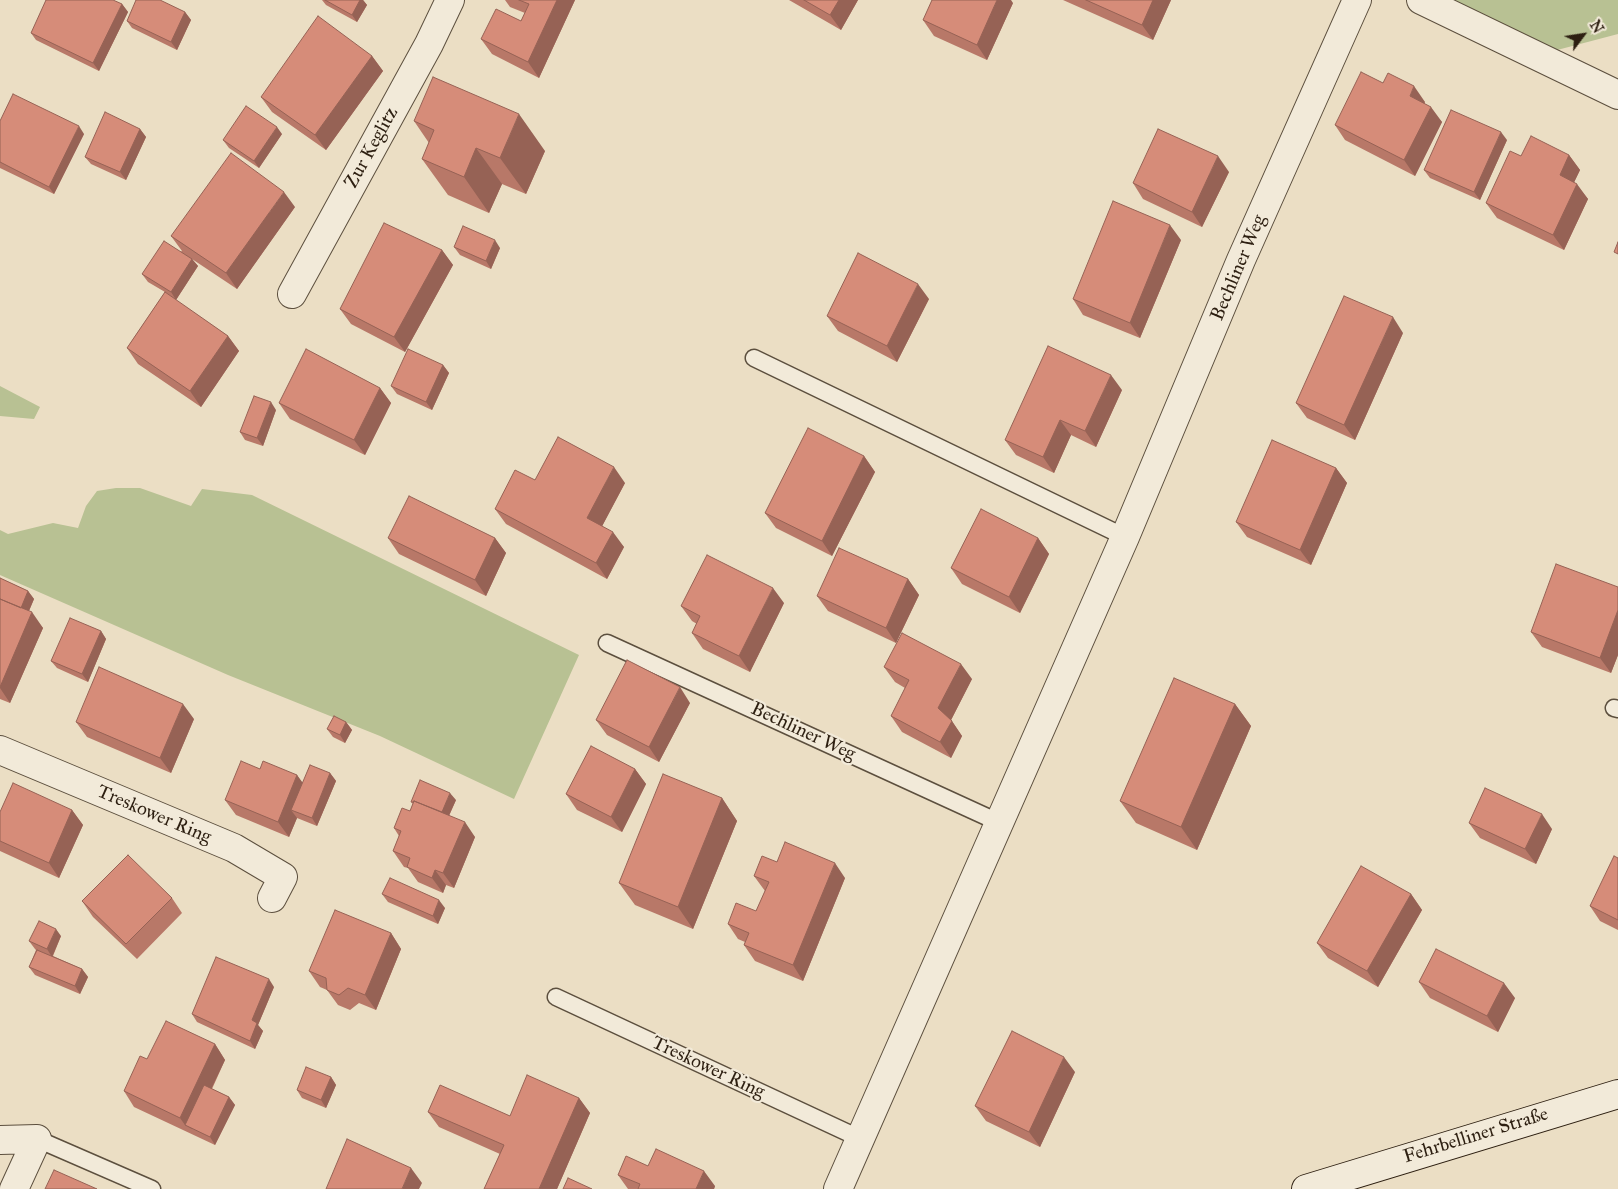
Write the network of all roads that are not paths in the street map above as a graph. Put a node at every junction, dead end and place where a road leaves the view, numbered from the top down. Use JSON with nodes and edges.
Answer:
{"nodes":[{"id":1,"x":450,"y":0,"type":"edge"},
{"id":2,"x":1357,"y":0,"type":"edge"},
{"id":3,"x":1421,"y":0,"type":"edge"},
{"id":4,"x":1618,"y":94,"type":"edge"},
{"id":5,"x":292,"y":294,"type":"dead end"},
{"id":6,"x":754,"y":358,"type":"dead end"},
{"id":7,"x":1124,"y":537,"type":"junction"},
{"id":8,"x":607,"y":643,"type":"dead end"},
{"id":9,"x":0,"y":750,"type":"edge"},
{"id":10,"x":998,"y":822,"type":"junction"},
{"id":11,"x":272,"y":898,"type":"dead end"},
{"id":12,"x":556,"y":997,"type":"dead end"},
{"id":13,"x":1618,"y":1094,"type":"edge"},
{"id":14,"x":859,"y":1138,"type":"junction"},
{"id":15,"x":37,"y":1139,"type":"junction"},
{"id":16,"x":0,"y":1140,"type":"edge"},
{"id":17,"x":1338,"y":1184,"type":"edge"},
{"id":18,"x":14,"y":1189,"type":"edge"},
{"id":19,"x":152,"y":1189,"type":"edge"},
{"id":20,"x":838,"y":1189,"type":"edge"},
{"id":21,"x":1306,"y":1189,"type":"edge"}],
"edges":[{"from":1,"to":5,"type":"street","name":"Zur Keglitz"},
{"from":2,"to":7,"type":"street","name":"Bechliner Weg"},
{"from":3,"to":4,"type":"street"},
{"from":6,"to":7,"type":"lane"},
{"from":7,"to":10,"type":"street","name":"Bechliner Weg"},
{"from":8,"to":10,"type":"lane","name":"Bechliner Weg"},
{"from":9,"to":11,"type":"street","name":"Treskower Ring"},
{"from":10,"to":14,"type":"street","name":"Bechliner Weg"},
{"from":12,"to":14,"type":"lane","name":"Treskower Ring"},
{"from":13,"to":17,"type":"street","name":"Fehrbelliner Straße"},
{"from":14,"to":20,"type":"street","name":"Bechliner Weg"},
{"from":15,"to":16,"type":"street"},
{"from":15,"to":18,"type":"street"},
{"from":15,"to":19,"type":"lane"},
{"from":17,"to":21,"type":"street","name":"Fehrbelliner Straße"}]}
